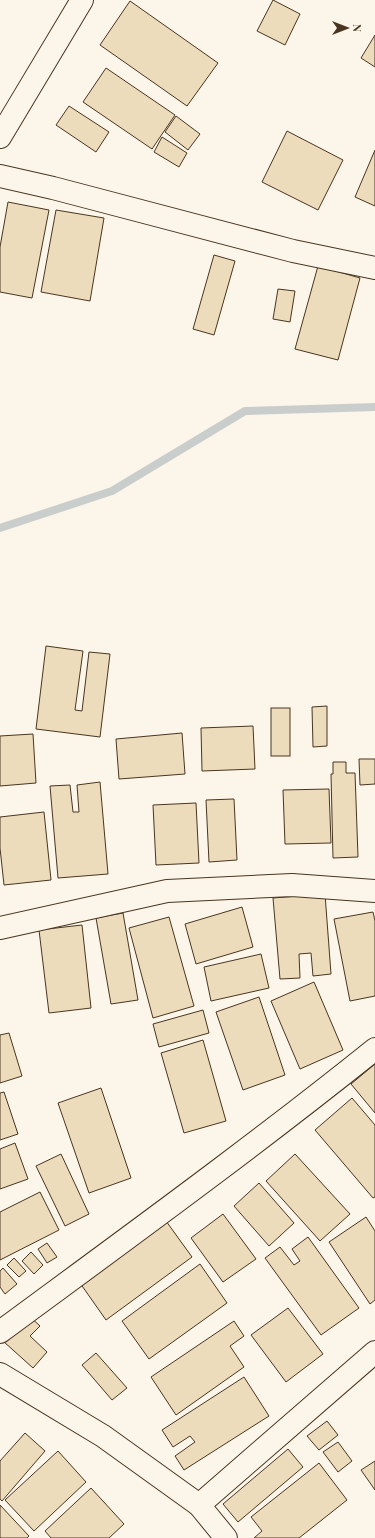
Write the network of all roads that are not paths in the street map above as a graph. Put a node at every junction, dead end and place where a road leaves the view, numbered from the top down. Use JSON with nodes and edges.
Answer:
{"nodes":[{"id":1,"x":82,"y":0,"type":"edge"},
{"id":2,"x":0,"y":137,"type":"edge"},
{"id":3,"x":0,"y":176,"type":"edge"},
{"id":4,"x":375,"y":268,"type":"edge"},
{"id":5,"x":375,"y":890,"type":"edge"},
{"id":6,"x":0,"y":928,"type":"edge"},
{"id":7,"x":375,"y":1049,"type":"edge"},
{"id":8,"x":0,"y":1332,"type":"edge"},
{"id":9,"x":375,"y":1352,"type":"edge"},
{"id":10,"x":0,"y":1374,"type":"edge"},
{"id":11,"x":199,"y":1505,"type":"junction"},
{"id":12,"x":226,"y":1538,"type":"edge"}],
"edges":[{"from":1,"to":2,"type":"street"},
{"from":3,"to":4,"type":"street"},
{"from":5,"to":6,"type":"street"},
{"from":7,"to":8,"type":"street"},
{"from":9,"to":11,"type":"street"},
{"from":10,"to":11,"type":"street"},
{"from":11,"to":12,"type":"street"}]}
